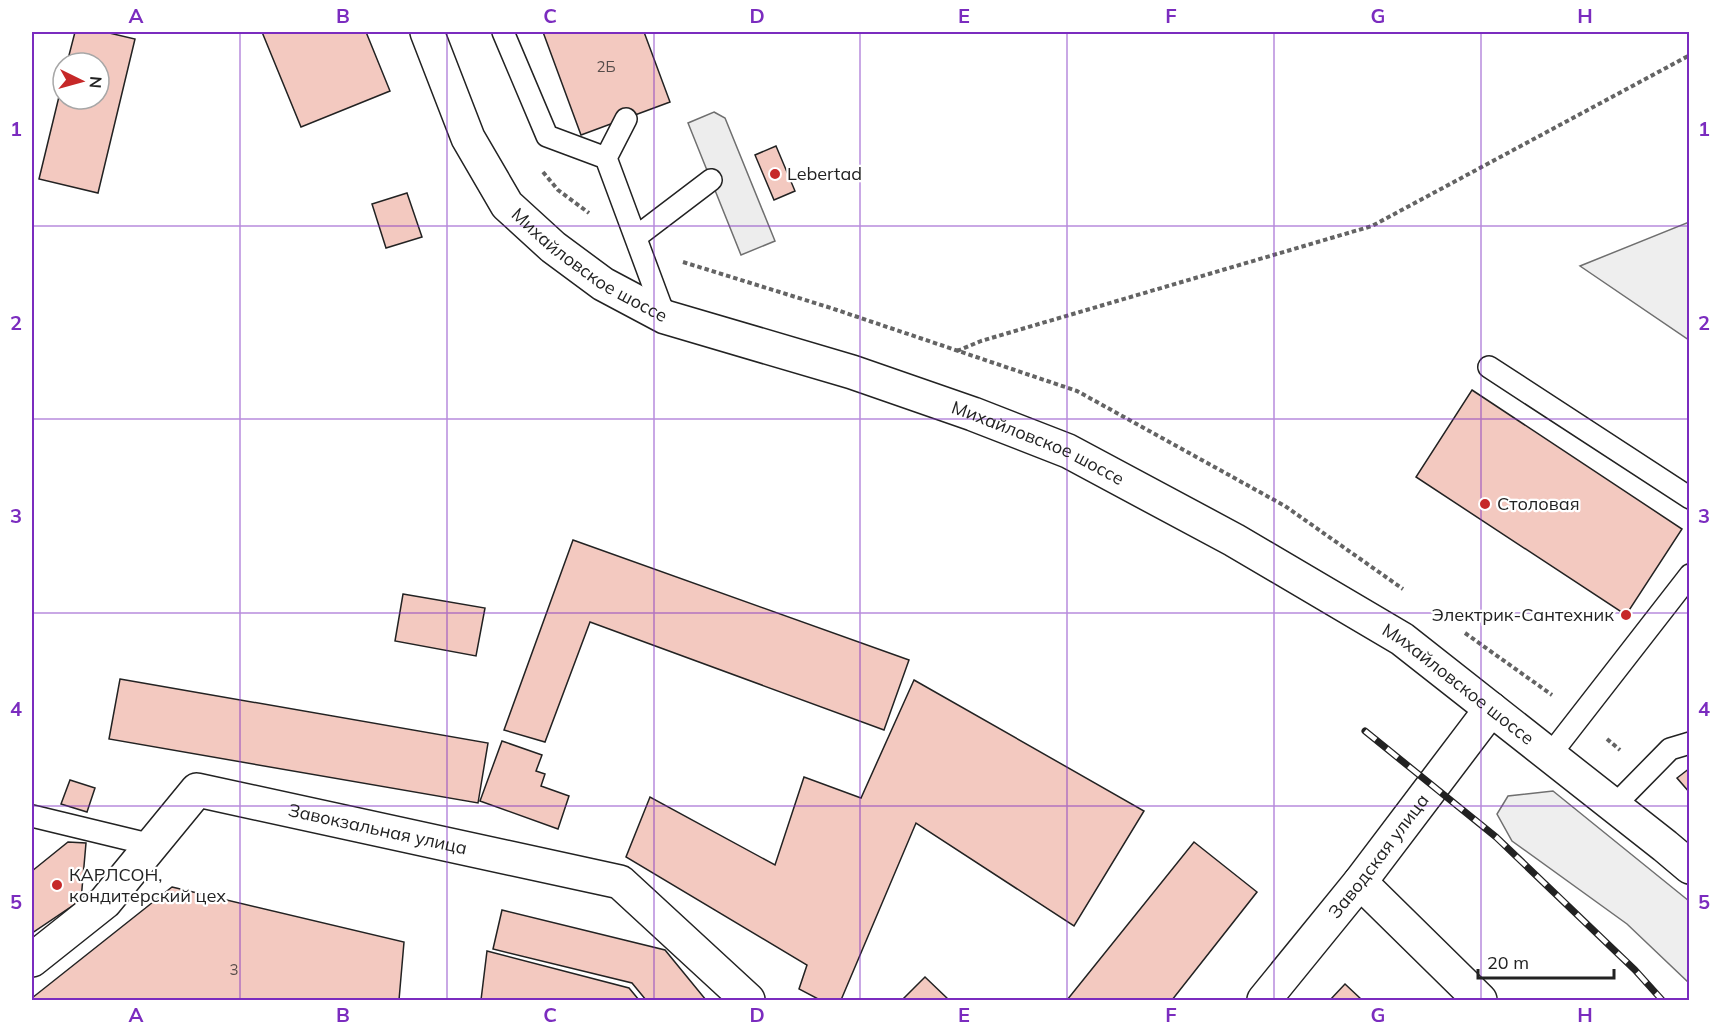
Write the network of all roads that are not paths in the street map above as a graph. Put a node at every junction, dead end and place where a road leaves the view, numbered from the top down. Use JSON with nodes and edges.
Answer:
{"nodes":[{"id":1,"x":427,"y":32,"type":"edge"},
{"id":2,"x":503,"y":32,"type":"edge"},
{"id":3,"x":626,"y":119,"type":"dead end"},
{"id":4,"x":606,"y":158,"type":"junction"},
{"id":5,"x":711,"y":180,"type":"dead end"},
{"id":6,"x":636,"y":237,"type":"junction"},
{"id":7,"x":665,"y":317,"type":"junction"},
{"id":8,"x":1488,"y":367,"type":"dead end"},
{"id":9,"x":1689,"y":498,"type":"edge"},
{"id":10,"x":1689,"y":575,"type":"edge"},
{"id":11,"x":1491,"y":709,"type":"junction"},
{"id":12,"x":1689,"y":743,"type":"edge"},
{"id":13,"x":1550,"y":755,"type":"junction"},
{"id":14,"x":1614,"y":806,"type":"junction"},
{"id":15,"x":32,"y":816,"type":"edge"},
{"id":16,"x":152,"y":845,"type":"junction"},
{"id":17,"x":1689,"y":867,"type":"edge"},
{"id":18,"x":1360,"y":882,"type":"junction"},
{"id":19,"x":32,"y":960,"type":"edge"},
{"id":20,"x":748,"y":1000,"type":"edge"},
{"id":21,"x":1264,"y":1000,"type":"edge"},
{"id":22,"x":1480,"y":1000,"type":"edge"}],
"edges":[{"from":1,"to":7,"type":"main road","name":"Михайловское шоссе"},
{"from":2,"to":4,"type":"lane"},
{"from":3,"to":4,"type":"lane"},
{"from":4,"to":6,"type":"lane"},
{"from":5,"to":6,"type":"lane"},
{"from":6,"to":7,"type":"lane"},
{"from":7,"to":11,"type":"main road","name":"Михайловское шоссе"},
{"from":8,"to":9,"type":"lane"},
{"from":10,"to":13,"type":"lane"},
{"from":11,"to":13,"type":"main road","name":"Михайловское шоссе"},
{"from":11,"to":18,"type":"main road","name":"Заводская улица"},
{"from":12,"to":14,"type":"lane"},
{"from":13,"to":14,"type":"main road","name":"Михайловское шоссе"},
{"from":14,"to":17,"type":"main road","name":"Михайловское шоссе"},
{"from":15,"to":16,"type":"lane"},
{"from":16,"to":19,"type":"main road","name":"Завокзальная улица"},
{"from":16,"to":20,"type":"main road","name":"Завокзальная улица"},
{"from":18,"to":21,"type":"main road","name":"Заводская улица"},
{"from":18,"to":22,"type":"main road"}]}
